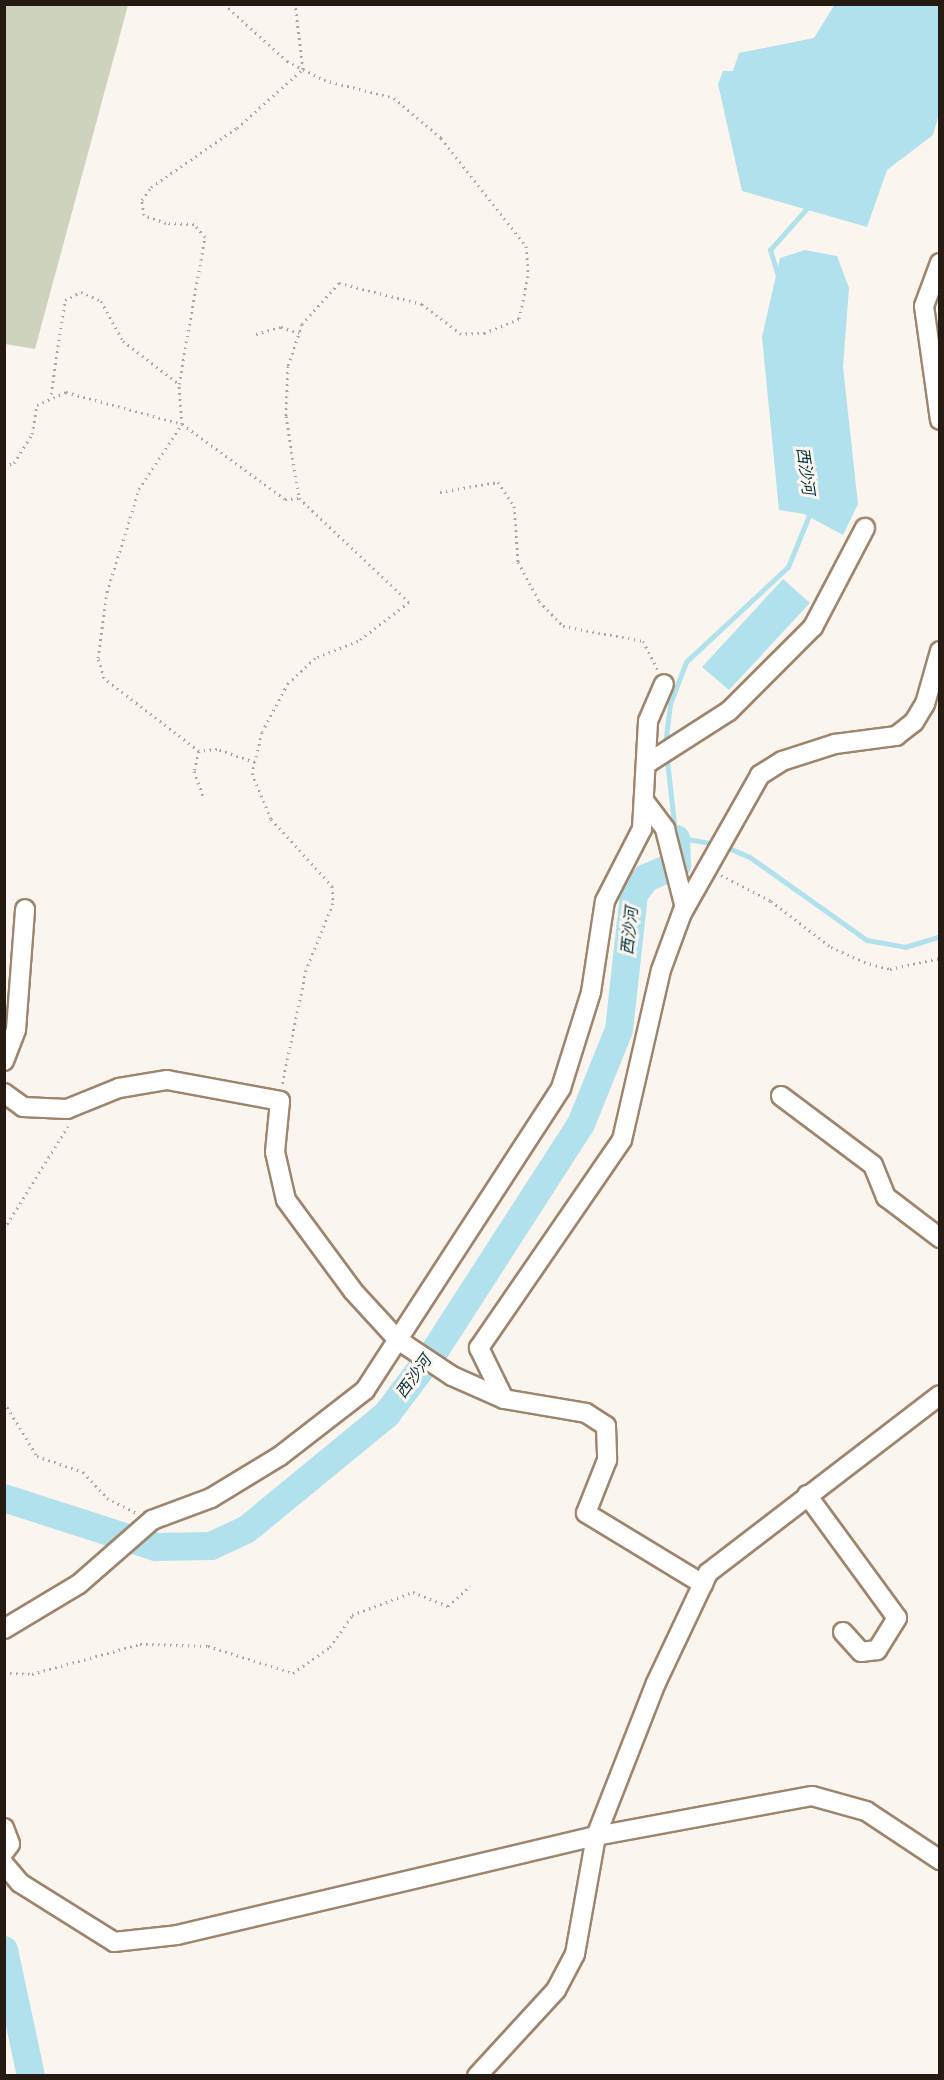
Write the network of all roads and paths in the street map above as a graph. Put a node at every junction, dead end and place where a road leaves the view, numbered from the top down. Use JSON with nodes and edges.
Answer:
{"nodes":[{"id":1,"x":224,"y":4,"type":"edge"},
{"id":2,"x":295,"y":4,"type":"edge"},
{"id":3,"x":303,"y":69,"type":"junction"},
{"id":4,"x":939,"y":263,"type":"edge"},
{"id":5,"x":299,"y":333,"type":"junction"},
{"id":6,"x":256,"y":334,"type":"dead end"},
{"id":7,"x":179,"y":384,"type":"junction"},
{"id":8,"x":51,"y":394,"type":"junction"},
{"id":9,"x":939,"y":420,"type":"edge"},
{"id":10,"x":182,"y":424,"type":"junction"},
{"id":11,"x":4,"y":466,"type":"edge"},
{"id":12,"x":440,"y":492,"type":"dead end"},
{"id":13,"x":299,"y":498,"type":"junction"},
{"id":14,"x":865,"y":528,"type":"dead end"},
{"id":15,"x":939,"y":651,"type":"edge"},
{"id":16,"x":664,"y":684,"type":"joint"},
{"id":17,"x":199,"y":751,"type":"junction"},
{"id":18,"x":255,"y":762,"type":"junction"},
{"id":19,"x":648,"y":763,"type":"junction"},
{"id":20,"x":203,"y":796,"type":"dead end"},
{"id":21,"x":645,"y":802,"type":"junction"},
{"id":22,"x":708,"y":868,"type":"junction"},
{"id":23,"x":685,"y":908,"type":"junction"},
{"id":24,"x":25,"y":909,"type":"dead end"},
{"id":25,"x":939,"y":957,"type":"edge"},
{"id":26,"x":4,"y":1060,"type":"edge"},
{"id":27,"x":4,"y":1093,"type":"edge"},
{"id":28,"x":781,"y":1096,"type":"dead end"},
{"id":29,"x":280,"y":1101,"type":"junction"},
{"id":30,"x":82,"y":1103,"type":"junction"},
{"id":31,"x":4,"y":1229,"type":"edge"},
{"id":32,"x":939,"y":1238,"type":"edge"},
{"id":33,"x":402,"y":1343,"type":"junction"},
{"id":34,"x":939,"y":1395,"type":"edge"},
{"id":35,"x":504,"y":1399,"type":"junction"},
{"id":36,"x":4,"y":1402,"type":"edge"},
{"id":37,"x":807,"y":1495,"type":"junction"},
{"id":38,"x":152,"y":1520,"type":"junction"},
{"id":39,"x":703,"y":1584,"type":"junction"},
{"id":40,"x":470,"y":1586,"type":"dead end"},
{"id":41,"x":4,"y":1629,"type":"edge"},
{"id":42,"x":843,"y":1632,"type":"dead end"},
{"id":43,"x":4,"y":1673,"type":"edge"},
{"id":44,"x":4,"y":1828,"type":"edge"},
{"id":45,"x":597,"y":1836,"type":"junction"},
{"id":46,"x":4,"y":1852,"type":"edge"},
{"id":47,"x":939,"y":1860,"type":"edge"},
{"id":48,"x":4,"y":1864,"type":"edge"},
{"id":49,"x":477,"y":2076,"type":"edge"}],
"edges":[{"from":1,"to":3,"type":"path"},
{"from":2,"to":3,"type":"path"},
{"from":3,"to":5,"type":"path"},
{"from":3,"to":7,"type":"path"},
{"from":4,"to":9,"type":"street"},
{"from":5,"to":6,"type":"path"},
{"from":5,"to":13,"type":"path"},
{"from":7,"to":8,"type":"path"},
{"from":7,"to":10,"type":"path"},
{"from":8,"to":10,"type":"path"},
{"from":8,"to":11,"type":"path"},
{"from":10,"to":13,"type":"path"},
{"from":10,"to":17,"type":"path"},
{"from":12,"to":16,"type":"path"},
{"from":13,"to":18,"type":"path"},
{"from":14,"to":19,"type":"street"},
{"from":15,"to":22,"type":"street"},
{"from":16,"to":19,"type":"street"},
{"from":17,"to":18,"type":"path"},
{"from":17,"to":20,"type":"path"},
{"from":18,"to":29,"type":"path"},
{"from":19,"to":21,"type":"street"},
{"from":21,"to":23,"type":"street"},
{"from":21,"to":33,"type":"street"},
{"from":22,"to":23,"type":"street"},
{"from":22,"to":25,"type":"path"},
{"from":23,"to":35,"type":"street"},
{"from":24,"to":26,"type":"street"},
{"from":27,"to":30,"type":"street"},
{"from":28,"to":32,"type":"street"},
{"from":29,"to":30,"type":"street"},
{"from":29,"to":33,"type":"street"},
{"from":30,"to":31,"type":"path"},
{"from":33,"to":35,"type":"street"},
{"from":33,"to":38,"type":"street"},
{"from":34,"to":37,"type":"street"},
{"from":35,"to":39,"type":"street"},
{"from":36,"to":38,"type":"path"},
{"from":37,"to":39,"type":"street"},
{"from":37,"to":42,"type":"street"},
{"from":38,"to":41,"type":"street"},
{"from":39,"to":45,"type":"street"},
{"from":40,"to":43,"type":"path"},
{"from":44,"to":46,"type":"street"},
{"from":45,"to":47,"type":"street"},
{"from":45,"to":48,"type":"street"},
{"from":45,"to":49,"type":"street"}]}
